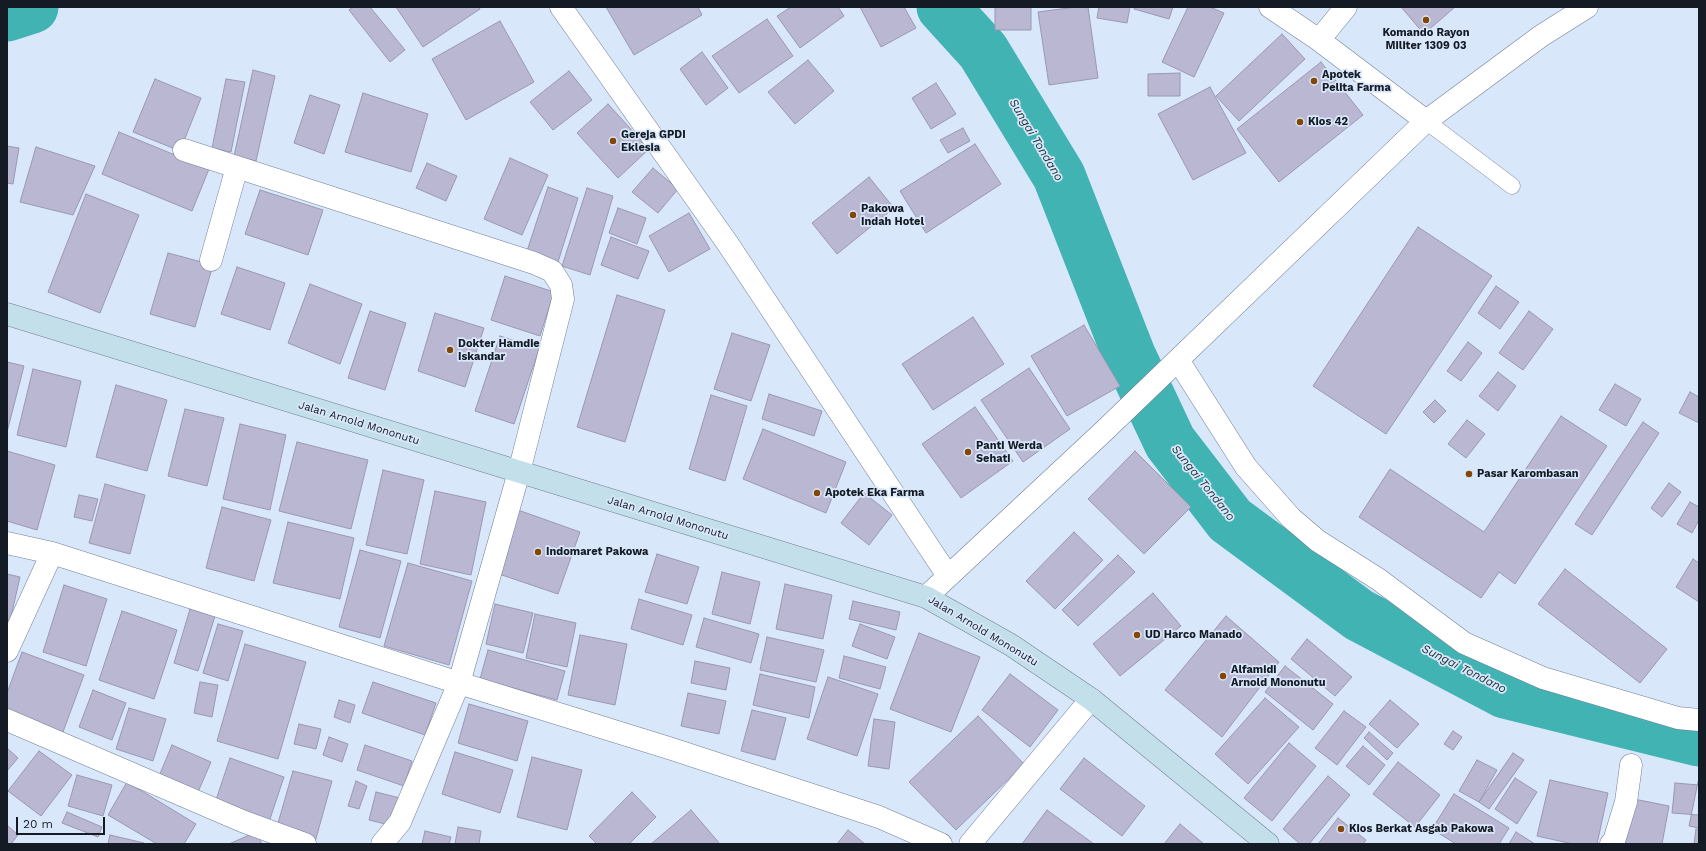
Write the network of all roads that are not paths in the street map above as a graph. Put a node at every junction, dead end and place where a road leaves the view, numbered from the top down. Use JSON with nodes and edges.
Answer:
{"nodes":[{"id":1,"x":560,"y":7,"type":"edge"},
{"id":2,"x":1270,"y":7,"type":"edge"},
{"id":3,"x":1346,"y":7,"type":"edge"},
{"id":4,"x":1587,"y":7,"type":"edge"},
{"id":5,"x":1319,"y":40,"type":"junction"},
{"id":6,"x":1426,"y":121,"type":"junction"},
{"id":7,"x":184,"y":150,"type":"dead end"},
{"id":8,"x":237,"y":167,"type":"junction"},
{"id":9,"x":1512,"y":186,"type":"dead end"},
{"id":10,"x":211,"y":260,"type":"dead end"},
{"id":11,"x":7,"y":314,"type":"edge"},
{"id":12,"x":1175,"y":363,"type":"junction"},
{"id":13,"x":519,"y":472,"type":"junction"},
{"id":14,"x":7,"y":543,"type":"edge"},
{"id":15,"x":52,"y":554,"type":"junction"},
{"id":16,"x":948,"y":576,"type":"junction"},
{"id":17,"x":926,"y":597,"type":"junction"},
{"id":18,"x":7,"y":651,"type":"edge"},
{"id":19,"x":459,"y":683,"type":"junction"},
{"id":20,"x":1091,"y":699,"type":"junction"},
{"id":21,"x":7,"y":720,"type":"edge"},
{"id":22,"x":1699,"y":720,"type":"edge"},
{"id":23,"x":1632,"y":765,"type":"dead end"},
{"id":24,"x":305,"y":844,"type":"edge"},
{"id":25,"x":382,"y":844,"type":"edge"},
{"id":26,"x":941,"y":844,"type":"edge"},
{"id":27,"x":970,"y":844,"type":"edge"},
{"id":28,"x":1268,"y":844,"type":"edge"},
{"id":29,"x":1611,"y":844,"type":"edge"}],
"edges":[{"from":1,"to":16,"type":"street"},
{"from":2,"to":5,"type":"street"},
{"from":3,"to":5,"type":"street"},
{"from":4,"to":6,"type":"street"},
{"from":5,"to":6,"type":"street"},
{"from":6,"to":9,"type":"lane"},
{"from":6,"to":12,"type":"street"},
{"from":7,"to":8,"type":"street"},
{"from":8,"to":10,"type":"street"},
{"from":8,"to":13,"type":"street"},
{"from":11,"to":13,"type":"street","name":"Jalan Arnold Mononutu"},
{"from":12,"to":16,"type":"street"},
{"from":12,"to":22,"type":"street"},
{"from":13,"to":17,"type":"street","name":"Jalan Arnold Mononutu"},
{"from":13,"to":19,"type":"street"},
{"from":14,"to":15,"type":"street"},
{"from":15,"to":18,"type":"street"},
{"from":15,"to":19,"type":"street"},
{"from":16,"to":17,"type":"street"},
{"from":17,"to":20,"type":"street","name":"Jalan Arnold Mononutu"},
{"from":19,"to":25,"type":"street"},
{"from":19,"to":26,"type":"street"},
{"from":20,"to":27,"type":"street"},
{"from":20,"to":28,"type":"street","name":"Jalan Arnold Mononutu"},
{"from":21,"to":24,"type":"street"},
{"from":23,"to":29,"type":"street"}]}
